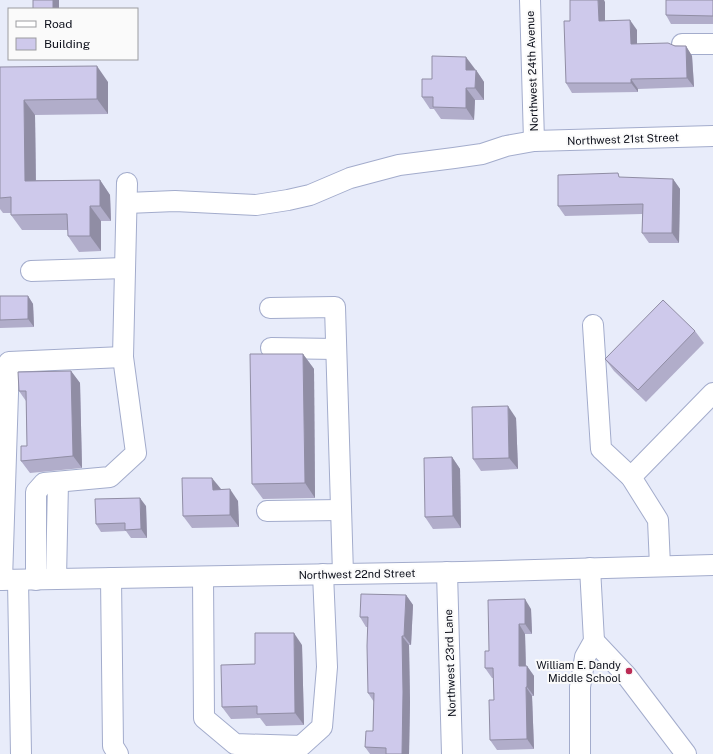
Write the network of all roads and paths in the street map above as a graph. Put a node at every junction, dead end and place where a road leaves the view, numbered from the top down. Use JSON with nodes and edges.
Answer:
{"nodes":[{"id":1,"x":530,"y":0,"type":"edge"},
{"id":2,"x":682,"y":44,"type":"edge"},
{"id":3,"x":713,"y":44,"type":"edge"},
{"id":4,"x":713,"y":136,"type":"edge"},
{"id":5,"x":534,"y":141,"type":"junction"},
{"id":6,"x":127,"y":183,"type":"dead end"},
{"id":7,"x":127,"y":203,"type":"junction"},
{"id":8,"x":125,"y":268,"type":"junction"},
{"id":9,"x":31,"y":271,"type":"dead end"},
{"id":10,"x":270,"y":308,"type":"dead end"},
{"id":11,"x":593,"y":325,"type":"dead end"},
{"id":12,"x":271,"y":348,"type":"dead end"},
{"id":13,"x":336,"y":349,"type":"junction"},
{"id":14,"x":123,"y":357,"type":"junction"},
{"id":15,"x":713,"y":393,"type":"edge"},
{"id":16,"x":631,"y":477,"type":"junction"},
{"id":17,"x":341,"y":510,"type":"junction"},
{"id":18,"x":267,"y":511,"type":"dead end"},
{"id":19,"x":713,"y":565,"type":"edge"},
{"id":20,"x":660,"y":566,"type":"junction"},
{"id":21,"x":590,"y":568,"type":"junction"},
{"id":22,"x":447,"y":572,"type":"junction"},
{"id":23,"x":323,"y":574,"type":"junction"},
{"id":24,"x":343,"y":574,"type":"junction"},
{"id":25,"x":203,"y":576,"type":"junction"},
{"id":26,"x":112,"y":578,"type":"junction"},
{"id":27,"x":23,"y":580,"type":"edge"},
{"id":28,"x":594,"y":641,"type":"junction"},
{"id":29,"x":21,"y":754,"type":"edge"},
{"id":30,"x":118,"y":754,"type":"edge"},
{"id":31,"x":452,"y":754,"type":"edge"},
{"id":32,"x":580,"y":754,"type":"edge"},
{"id":33,"x":686,"y":754,"type":"edge"}],
"edges":[{"from":1,"to":5,"type":"street","name":"Northwest 24th Avenue"},
{"from":2,"to":3,"type":"street"},
{"from":4,"to":5,"type":"street","name":"Northwest 21st Street"},
{"from":5,"to":7,"type":"street","name":"Northwest 21st Street"},
{"from":6,"to":7,"type":"street"},
{"from":7,"to":8,"type":"street"},
{"from":8,"to":9,"type":"street"},
{"from":8,"to":14,"type":"street"},
{"from":10,"to":13,"type":"street"},
{"from":11,"to":16,"type":"street"},
{"from":12,"to":13,"type":"street"},
{"from":13,"to":17,"type":"street"},
{"from":14,"to":27,"type":"street"},
{"from":14,"to":27,"type":"street"},
{"from":15,"to":16,"type":"street"},
{"from":16,"to":20,"type":"street"},
{"from":17,"to":18,"type":"street"},
{"from":17,"to":24,"type":"street"},
{"from":19,"to":20,"type":"street","name":"Northwest 22nd Street"},
{"from":20,"to":21,"type":"street","name":"Northwest 22nd Street"},
{"from":21,"to":22,"type":"street","name":"Northwest 22nd Street"},
{"from":21,"to":28,"type":"street"},
{"from":22,"to":24,"type":"street","name":"Northwest 22nd Street"},
{"from":22,"to":31,"type":"street","name":"Northwest 23rd Lane"},
{"from":23,"to":24,"type":"street","name":"Northwest 22nd Street"},
{"from":23,"to":25,"type":"street","name":"Northwest 22nd Street"},
{"from":23,"to":25,"type":"street"},
{"from":25,"to":26,"type":"street","name":"Northwest 22nd Street"},
{"from":26,"to":27,"type":"street","name":"Northwest 22nd Street"},
{"from":26,"to":30,"type":"street"},
{"from":27,"to":29,"type":"street"},
{"from":28,"to":32,"type":"street"},
{"from":28,"to":33,"type":"street"}]}
